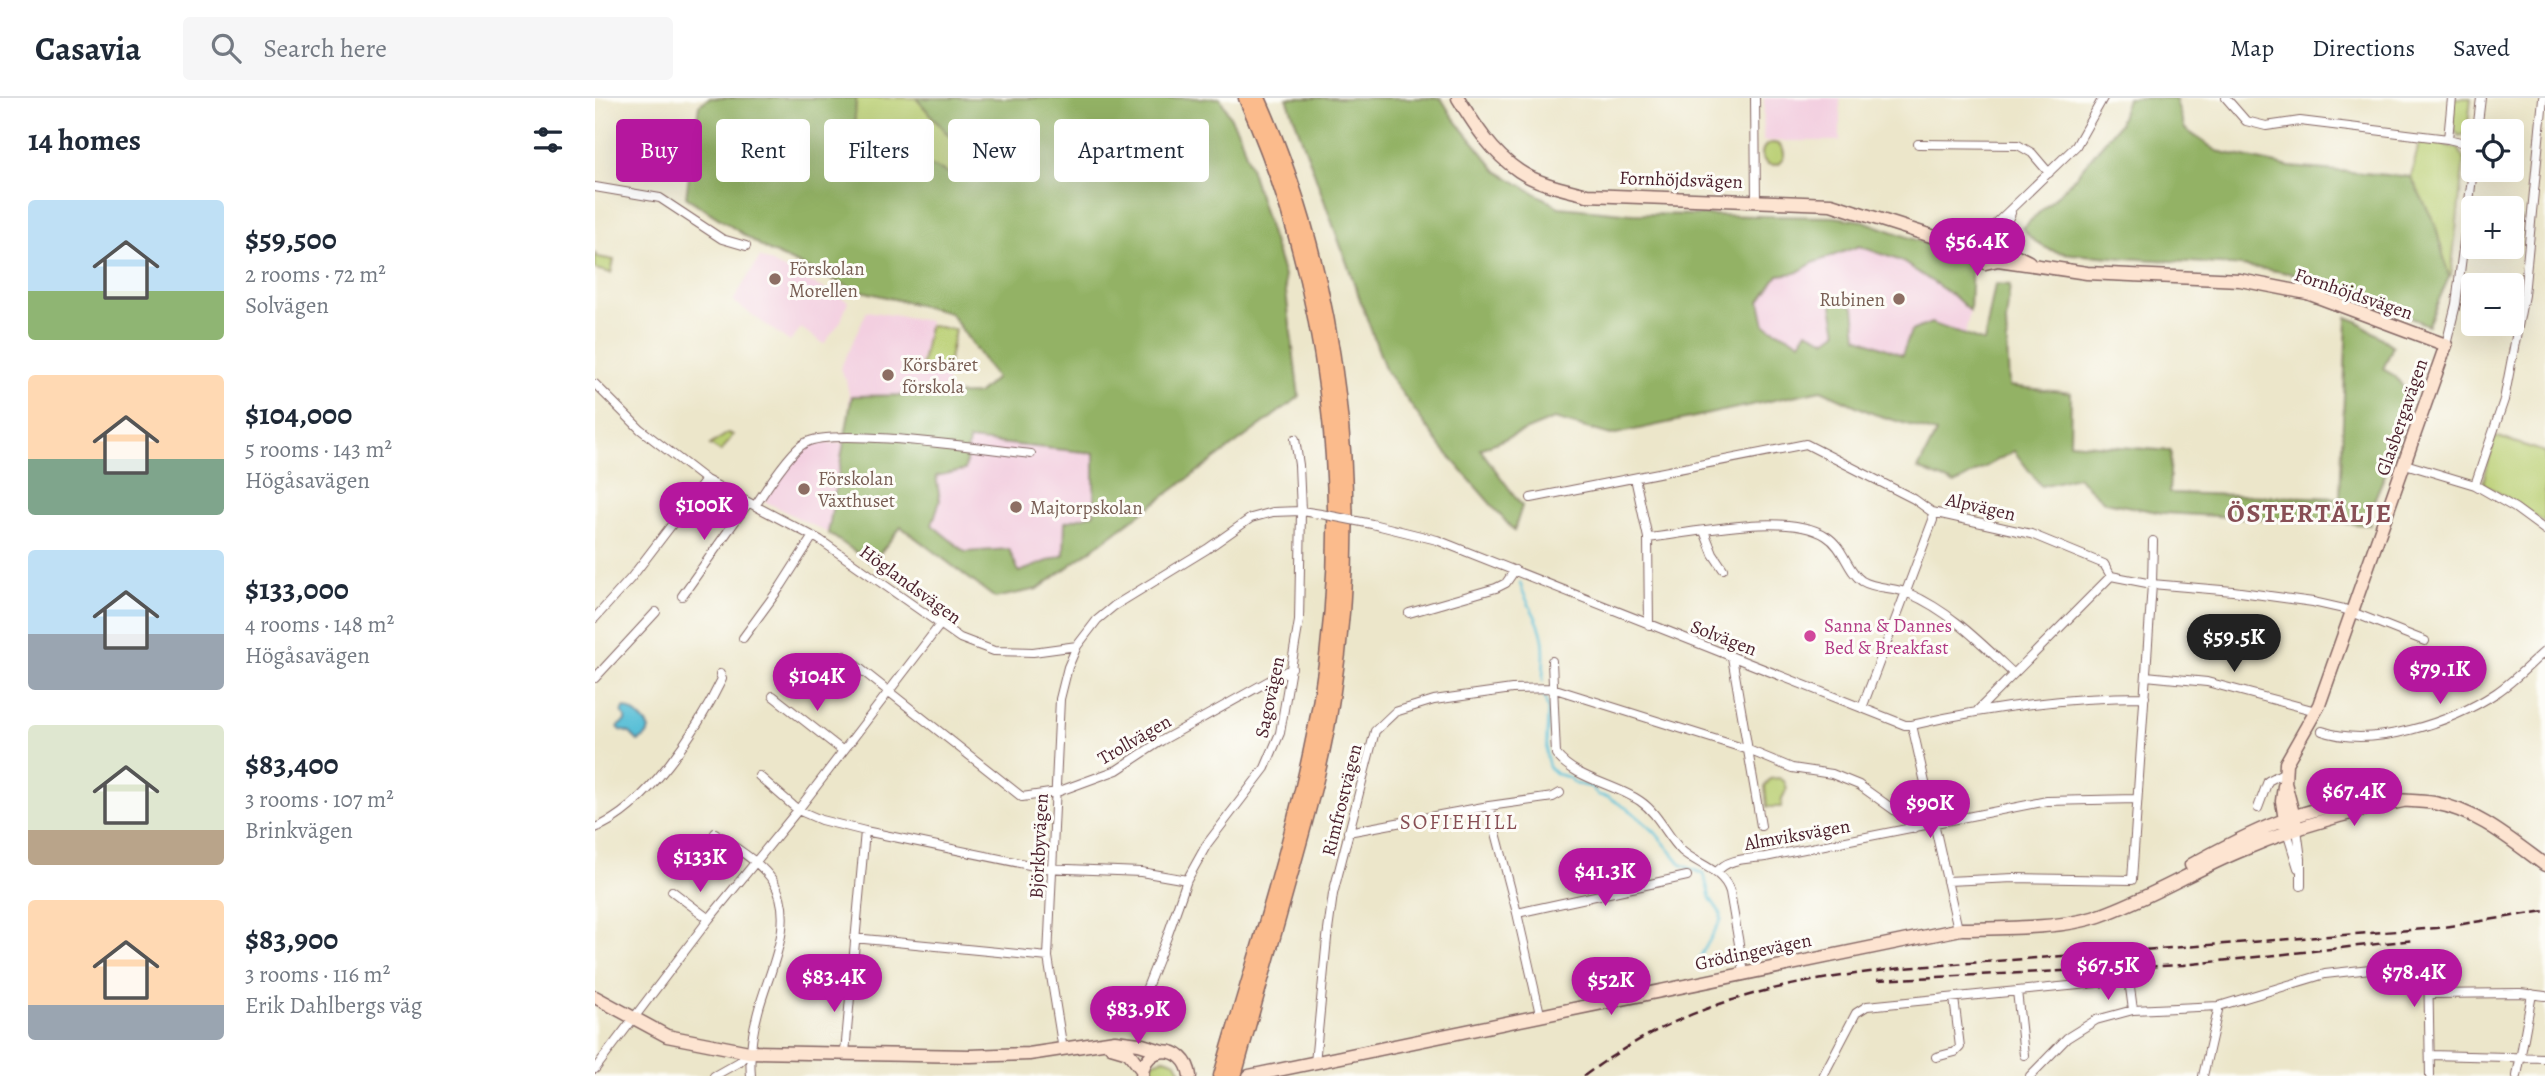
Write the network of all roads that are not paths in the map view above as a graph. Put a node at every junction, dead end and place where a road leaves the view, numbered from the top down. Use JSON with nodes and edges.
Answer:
{"nodes":[{"id":1,"x":1246,"y":98,"type":"edge"},
{"id":2,"x":1258,"y":98,"type":"edge"},
{"id":3,"x":1458,"y":98,"type":"edge"},
{"id":4,"x":1755,"y":98,"type":"edge"},
{"id":5,"x":2103,"y":98,"type":"edge"},
{"id":6,"x":2226,"y":98,"type":"edge"},
{"id":7,"x":2452,"y":98,"type":"edge"},
{"id":8,"x":2481,"y":98,"type":"edge"},
{"id":9,"x":2543,"y":98,"type":"edge"},
{"id":10,"x":2478,"y":119,"type":"edge"},
{"id":11,"x":2448,"y":139,"type":"junction"},
{"id":12,"x":2461,"y":142,"type":"edge"},
{"id":13,"x":1918,"y":144,"type":"dead end"},
{"id":14,"x":2049,"y":173,"type":"junction"},
{"id":15,"x":2471,"y":182,"type":"edge"},
{"id":16,"x":595,"y":187,"type":"edge"},
{"id":17,"x":1756,"y":200,"type":"junction"},
{"id":18,"x":2016,"y":204,"type":"junction"},
{"id":19,"x":1979,"y":241,"type":"junction"},
{"id":20,"x":2001,"y":242,"type":"junction"},
{"id":21,"x":746,"y":246,"type":"dead end"},
{"id":22,"x":1998,"y":260,"type":"junction"},
{"id":23,"x":2039,"y":267,"type":"junction"},
{"id":24,"x":2446,"y":345,"type":"junction"},
{"id":25,"x":595,"y":385,"type":"edge"},
{"id":26,"x":1295,"y":439,"type":"dead end"},
{"id":27,"x":1031,"y":454,"type":"dead end"},
{"id":28,"x":2405,"y":464,"type":"junction"},
{"id":29,"x":1635,"y":478,"type":"junction"},
{"id":30,"x":706,"y":480,"type":"junction"},
{"id":31,"x":2475,"y":485,"type":"junction"},
{"id":32,"x":1531,"y":498,"type":"dead end"},
{"id":33,"x":752,"y":505,"type":"junction"},
{"id":34,"x":1301,"y":511,"type":"junction"},
{"id":35,"x":1932,"y":512,"type":"junction"},
{"id":36,"x":2545,"y":530,"type":"edge"},
{"id":37,"x":1704,"y":531,"type":"junction"},
{"id":38,"x":813,"y":536,"type":"junction"},
{"id":39,"x":1648,"y":538,"type":"junction"},
{"id":40,"x":2153,"y":541,"type":"dead end"},
{"id":41,"x":1723,"y":569,"type":"dead end"},
{"id":42,"x":1515,"y":570,"type":"junction"},
{"id":43,"x":2111,"y":576,"type":"junction"},
{"id":44,"x":2152,"y":584,"type":"junction"},
{"id":45,"x":1908,"y":593,"type":"junction"},
{"id":46,"x":681,"y":596,"type":"dead end"},
{"id":47,"x":656,"y":612,"type":"dead end"},
{"id":48,"x":2353,"y":612,"type":"junction"},
{"id":49,"x":1409,"y":613,"type":"dead end"},
{"id":50,"x":595,"y":618,"type":"edge"},
{"id":51,"x":1649,"y":625,"type":"junction"},
{"id":52,"x":939,"y":626,"type":"junction"},
{"id":53,"x":743,"y":638,"type":"dead end"},
{"id":54,"x":2425,"y":641,"type":"dead end"},
{"id":55,"x":1077,"y":646,"type":"junction"},
{"id":56,"x":2545,"y":651,"type":"edge"},
{"id":57,"x":844,"y":656,"type":"dead end"},
{"id":58,"x":1733,"y":657,"type":"junction"},
{"id":59,"x":1552,"y":661,"type":"dead end"},
{"id":60,"x":1292,"y":668,"type":"junction"},
{"id":61,"x":2013,"y":673,"type":"junction"},
{"id":62,"x":720,"y":674,"type":"dead end"},
{"id":63,"x":2146,"y":676,"type":"junction"},
{"id":64,"x":595,"y":678,"type":"edge"},
{"id":65,"x":1552,"y":688,"type":"junction"},
{"id":66,"x":889,"y":691,"type":"junction"},
{"id":67,"x":773,"y":696,"type":"dead end"},
{"id":68,"x":2145,"y":697,"type":"junction"},
{"id":69,"x":1862,"y":708,"type":"junction"},
{"id":70,"x":1978,"y":710,"type":"junction"},
{"id":71,"x":2316,"y":711,"type":"junction"},
{"id":72,"x":1912,"y":725,"type":"junction"},
{"id":73,"x":2322,"y":731,"type":"dead end"},
{"id":74,"x":1746,"y":749,"type":"junction"},
{"id":75,"x":843,"y":751,"type":"junction"},
{"id":76,"x":759,"y":776,"type":"dead end"},
{"id":77,"x":2285,"y":778,"type":"junction"},
{"id":78,"x":1057,"y":792,"type":"junction"},
{"id":79,"x":1560,"y":793,"type":"dead end"},
{"id":80,"x":2136,"y":799,"type":"junction"},
{"id":81,"x":1489,"y":806,"type":"junction"},
{"id":82,"x":2258,"y":808,"type":"dead end"},
{"id":83,"x":798,"y":810,"type":"junction"},
{"id":84,"x":1934,"y":824,"type":"junction"},
{"id":85,"x":2291,"y":824,"type":"junction"},
{"id":86,"x":1761,"y":826,"type":"dead end"},
{"id":87,"x":595,"y":828,"type":"edge"},
{"id":88,"x":1914,"y":828,"type":"junction"},
{"id":89,"x":865,"y":831,"type":"junction"},
{"id":90,"x":1348,"y":832,"type":"junction"},
{"id":91,"x":715,"y":833,"type":"dead end"},
{"id":92,"x":755,"y":863,"type":"junction"},
{"id":93,"x":2545,"y":865,"type":"edge"},
{"id":94,"x":1053,"y":869,"type":"junction"},
{"id":95,"x":1716,"y":873,"type":"junction"},
{"id":96,"x":1687,"y":876,"type":"dead end"},
{"id":97,"x":1187,"y":880,"type":"junction"},
{"id":98,"x":1947,"y":881,"type":"junction"},
{"id":99,"x":2301,"y":886,"type":"dead end"},
{"id":100,"x":672,"y":891,"type":"dead end"},
{"id":101,"x":1517,"y":913,"type":"junction"},
{"id":102,"x":709,"y":919,"type":"junction"},
{"id":103,"x":1958,"y":929,"type":"junction"},
{"id":104,"x":854,"y":939,"type":"junction"},
{"id":105,"x":1048,"y":957,"type":"junction"},
{"id":106,"x":1744,"y":973,"type":"junction"},
{"id":107,"x":2017,"y":991,"type":"junction"},
{"id":108,"x":2429,"y":994,"type":"junction"},
{"id":109,"x":2532,"y":994,"type":"junction"},
{"id":110,"x":2545,"y":996,"type":"edge"},
{"id":111,"x":595,"y":997,"type":"edge"},
{"id":112,"x":1954,"y":998,"type":"junction"},
{"id":113,"x":2219,"y":1006,"type":"junction"},
{"id":114,"x":1138,"y":1010,"type":"dead end"},
{"id":115,"x":2133,"y":1010,"type":"junction"},
{"id":116,"x":1540,"y":1014,"type":"junction"},
{"id":117,"x":635,"y":1020,"type":"junction"},
{"id":118,"x":1090,"y":1046,"type":"junction"},
{"id":119,"x":1063,"y":1050,"type":"junction"},
{"id":120,"x":1162,"y":1051,"type":"junction"},
{"id":121,"x":749,"y":1052,"type":"junction"},
{"id":122,"x":845,"y":1053,"type":"junction"},
{"id":123,"x":2024,"y":1055,"type":"dead end"},
{"id":124,"x":2430,"y":1055,"type":"junction"},
{"id":125,"x":2521,"y":1055,"type":"junction"},
{"id":126,"x":1935,"y":1057,"type":"dead end"},
{"id":127,"x":2545,"y":1058,"type":"edge"},
{"id":128,"x":1315,"y":1063,"type":"junction"},
{"id":129,"x":595,"y":1069,"type":"edge"},
{"id":130,"x":1142,"y":1073,"type":"edge"},
{"id":131,"x":2202,"y":1075,"type":"edge"},
{"id":132,"x":714,"y":1076,"type":"edge"},
{"id":133,"x":751,"y":1076,"type":"edge"},
{"id":134,"x":1191,"y":1076,"type":"edge"},
{"id":135,"x":1221,"y":1076,"type":"edge"},
{"id":136,"x":1234,"y":1076,"type":"edge"},
{"id":137,"x":1254,"y":1076,"type":"edge"},
{"id":138,"x":1823,"y":1076,"type":"edge"},
{"id":139,"x":2030,"y":1076,"type":"edge"},
{"id":140,"x":2430,"y":1076,"type":"edge"},
{"id":141,"x":2517,"y":1076,"type":"edge"}],
"edges":[{"from":1,"to":135,"type":"highway"},
{"from":2,"to":136,"type":"highway"},
{"from":3,"to":17,"type":"street","name":"Fornhöjdsvägen"},
{"from":4,"to":17,"type":"street"},
{"from":5,"to":14,"type":"street"},
{"from":6,"to":11,"type":"street"},
{"from":7,"to":11,"type":"street"},
{"from":8,"to":10,"type":"street"},
{"from":9,"to":31,"type":"street"},
{"from":11,"to":12,"type":"street"},
{"from":13,"to":14,"type":"street"},
{"from":14,"to":18,"type":"street"},
{"from":15,"to":24,"type":"street","name":"Glasbergavägen"},
{"from":16,"to":21,"type":"street"},
{"from":17,"to":19,"type":"street","name":"Fornhöjdsvägen"},
{"from":18,"to":19,"type":"street"},
{"from":18,"to":20,"type":"street"},
{"from":19,"to":20,"type":"street","name":"Fornhöjdsvägen"},
{"from":19,"to":22,"type":"street","name":"Fornhöjdsvägen"},
{"from":20,"to":22,"type":"street"},
{"from":20,"to":23,"type":"street","name":"Fornhöjdsvägen"},
{"from":22,"to":23,"type":"street","name":"Fornhöjdsvägen"},
{"from":23,"to":24,"type":"street","name":"Fornhöjdsvägen"},
{"from":24,"to":28,"type":"street","name":"Glasbergavägen"},
{"from":25,"to":30,"type":"street","name":"Höglandsvägen"},
{"from":26,"to":34,"type":"street","name":"Sagovägen"},
{"from":27,"to":33,"type":"street"},
{"from":28,"to":31,"type":"street"},
{"from":28,"to":48,"type":"street","name":"Glasbergavägen"},
{"from":29,"to":32,"type":"street","name":"Alpvägen"},
{"from":29,"to":35,"type":"street","name":"Alpvägen"},
{"from":29,"to":39,"type":"street"},
{"from":30,"to":33,"type":"street","name":"Höglandsvägen"},
{"from":30,"to":50,"type":"street"},
{"from":31,"to":36,"type":"street"},
{"from":33,"to":38,"type":"street","name":"Höglandsvägen"},
{"from":33,"to":46,"type":"street"},
{"from":34,"to":42,"type":"street","name":"Solvägen","bridge":true},
{"from":34,"to":55,"type":"street"},
{"from":34,"to":60,"type":"street","name":"Sagovägen"},
{"from":35,"to":43,"type":"street","name":"Alpvägen"},
{"from":35,"to":45,"type":"street"},
{"from":37,"to":39,"type":"street"},
{"from":37,"to":41,"type":"street"},
{"from":37,"to":45,"type":"street"},
{"from":38,"to":52,"type":"street","name":"Höglandsvägen"},
{"from":38,"to":53,"type":"street"},
{"from":39,"to":51,"type":"street"},
{"from":40,"to":44,"type":"street"},
{"from":42,"to":49,"type":"street"},
{"from":42,"to":51,"type":"street","name":"Solvägen"},
{"from":43,"to":44,"type":"street","name":"Alpvägen"},
{"from":43,"to":61,"type":"street"},
{"from":44,"to":48,"type":"street","name":"Alpvägen"},
{"from":44,"to":63,"type":"street"},
{"from":45,"to":61,"type":"street"},
{"from":45,"to":69,"type":"street"},
{"from":47,"to":64,"type":"street"},
{"from":48,"to":54,"type":"street","name":"Alpvägen"},
{"from":48,"to":71,"type":"street","name":"Glasbergavägen"},
{"from":51,"to":58,"type":"street","name":"Solvägen"},
{"from":52,"to":55,"type":"street","name":"Höglandsvägen"},
{"from":52,"to":66,"type":"street"},
{"from":55,"to":78,"type":"street","name":"Björkbyvägen"},
{"from":56,"to":73,"type":"street"},
{"from":57,"to":66,"type":"street","name":"Trollvägen"},
{"from":58,"to":69,"type":"street","name":"Solvägen"},
{"from":58,"to":74,"type":"street"},
{"from":59,"to":65,"type":"street"},
{"from":60,"to":78,"type":"street","name":"Trollvägen"},
{"from":60,"to":97,"type":"street","name":"Sagovägen"},
{"from":61,"to":70,"type":"street"},
{"from":62,"to":87,"type":"street"},
{"from":63,"to":68,"type":"street"},
{"from":63,"to":71,"type":"street"},
{"from":65,"to":74,"type":"street","name":"Rimfrostvägen"},
{"from":65,"to":90,"type":"street","name":"Rimfrostvägen"},
{"from":65,"to":95,"type":"street"},
{"from":66,"to":75,"type":"street"},
{"from":66,"to":78,"type":"street","name":"Trollvägen"},
{"from":67,"to":75,"type":"street"},
{"from":68,"to":70,"type":"street"},
{"from":68,"to":80,"type":"street"},
{"from":69,"to":72,"type":"street","name":"Solvägen"},
{"from":70,"to":72,"type":"street"},
{"from":71,"to":77,"type":"street","name":"Glasbergavägen"},
{"from":72,"to":84,"type":"street"},
{"from":74,"to":86,"type":"street"},
{"from":74,"to":88,"type":"street","name":"Rimfrostvägen"},
{"from":75,"to":83,"type":"street"},
{"from":76,"to":83,"type":"street"},
{"from":77,"to":82,"type":"street"},
{"from":77,"to":85,"type":"street"},
{"from":78,"to":94,"type":"street","name":"Björkbyvägen"},
{"from":79,"to":81,"type":"street"},
{"from":80,"to":84,"type":"street","name":"Almviksvägen"},
{"from":80,"to":98,"type":"street"},
{"from":81,"to":90,"type":"street"},
{"from":81,"to":101,"type":"street"},
{"from":83,"to":89,"type":"street"},
{"from":83,"to":92,"type":"street"},
{"from":84,"to":88,"type":"street","name":"Almviksvägen"},
{"from":84,"to":98,"type":"street"},
{"from":85,"to":93,"type":"street","name":"Grödingevägen"},
{"from":85,"to":99,"type":"street"},
{"from":85,"to":103,"type":"street","name":"Grödingevägen"},
{"from":88,"to":95,"type":"street","name":"Almviksvägen"},
{"from":89,"to":94,"type":"street"},
{"from":89,"to":104,"type":"street"},
{"from":90,"to":128,"type":"street","name":"Rimfrostvägen"},
{"from":91,"to":92,"type":"street"},
{"from":92,"to":102,"type":"street"},
{"from":92,"to":121,"type":"street"},
{"from":94,"to":97,"type":"street"},
{"from":94,"to":105,"type":"street","name":"Björkbyvägen"},
{"from":95,"to":106,"type":"street"},
{"from":96,"to":101,"type":"street"},
{"from":97,"to":114,"type":"street","name":"Sagovägen"},
{"from":98,"to":103,"type":"street"},
{"from":100,"to":102,"type":"street"},
{"from":101,"to":116,"type":"street"},
{"from":102,"to":117,"type":"street"},
{"from":103,"to":106,"type":"street","name":"Grödingevägen"},
{"from":104,"to":105,"type":"street"},
{"from":104,"to":122,"type":"street"},
{"from":105,"to":119,"type":"street","name":"Björkbyvägen"},
{"from":106,"to":116,"type":"street","name":"Grödingevägen"},
{"from":107,"to":112,"type":"street"},
{"from":107,"to":115,"type":"street"},
{"from":107,"to":123,"type":"street"},
{"from":108,"to":109,"type":"street"},
{"from":108,"to":113,"type":"street"},
{"from":108,"to":124,"type":"street"},
{"from":109,"to":110,"type":"street"},
{"from":109,"to":125,"type":"street"},
{"from":111,"to":117,"type":"street"},
{"from":112,"to":126,"type":"street"},
{"from":112,"to":138,"type":"street"},
{"from":113,"to":115,"type":"street"},
{"from":113,"to":131,"type":"street"},
{"from":115,"to":139,"type":"street"},
{"from":116,"to":128,"type":"street","name":"Grödingevägen"},
{"from":117,"to":121,"type":"street"},
{"from":117,"to":129,"type":"street"},
{"from":118,"to":119,"type":"street"},
{"from":118,"to":120,"type":"street"},
{"from":118,"to":130,"type":"street"},
{"from":119,"to":122,"type":"street"},
{"from":120,"to":130,"type":"street"},
{"from":120,"to":134,"type":"street"},
{"from":121,"to":122,"type":"street"},
{"from":121,"to":132,"type":"street"},
{"from":121,"to":133,"type":"street"},
{"from":124,"to":125,"type":"street"},
{"from":124,"to":140,"type":"street"},
{"from":125,"to":127,"type":"street"},
{"from":125,"to":141,"type":"street"},
{"from":128,"to":137,"type":"street","name":"Grödingevägen"}]}
